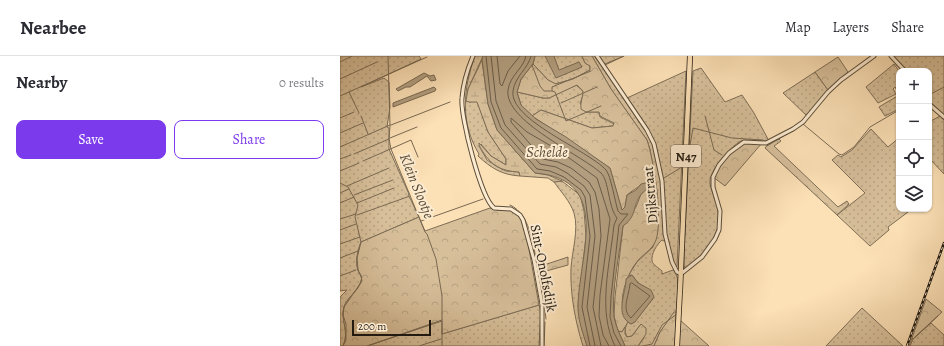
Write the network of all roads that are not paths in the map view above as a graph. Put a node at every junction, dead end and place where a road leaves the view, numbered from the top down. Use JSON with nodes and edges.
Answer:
{"nodes":[{"id":1,"x":473,"y":56,"type":"edge"},
{"id":2,"x":597,"y":56,"type":"edge"},
{"id":3,"x":690,"y":56,"type":"edge"},
{"id":4,"x":874,"y":56,"type":"edge"},
{"id":5,"x":891,"y":56,"type":"edge"},
{"id":6,"x":902,"y":68,"type":"edge"},
{"id":7,"x":932,"y":107,"type":"edge"},
{"id":8,"x":944,"y":117,"type":"edge"},
{"id":9,"x":680,"y":273,"type":"junction"},
{"id":10,"x":542,"y":346,"type":"edge"},
{"id":11,"x":677,"y":346,"type":"edge"}],
"edges":[{"from":1,"to":10,"type":"street","name":"Sint-Onolfsdijk"},
{"from":2,"to":9,"type":"street","name":"Dijkstraat"},
{"from":3,"to":9,"type":"main road","number":"N47"},
{"from":4,"to":9,"type":"street"},
{"from":5,"to":6,"type":"street"},
{"from":7,"to":8,"type":"street"},
{"from":9,"to":11,"type":"main road","number":"N47"}]}
